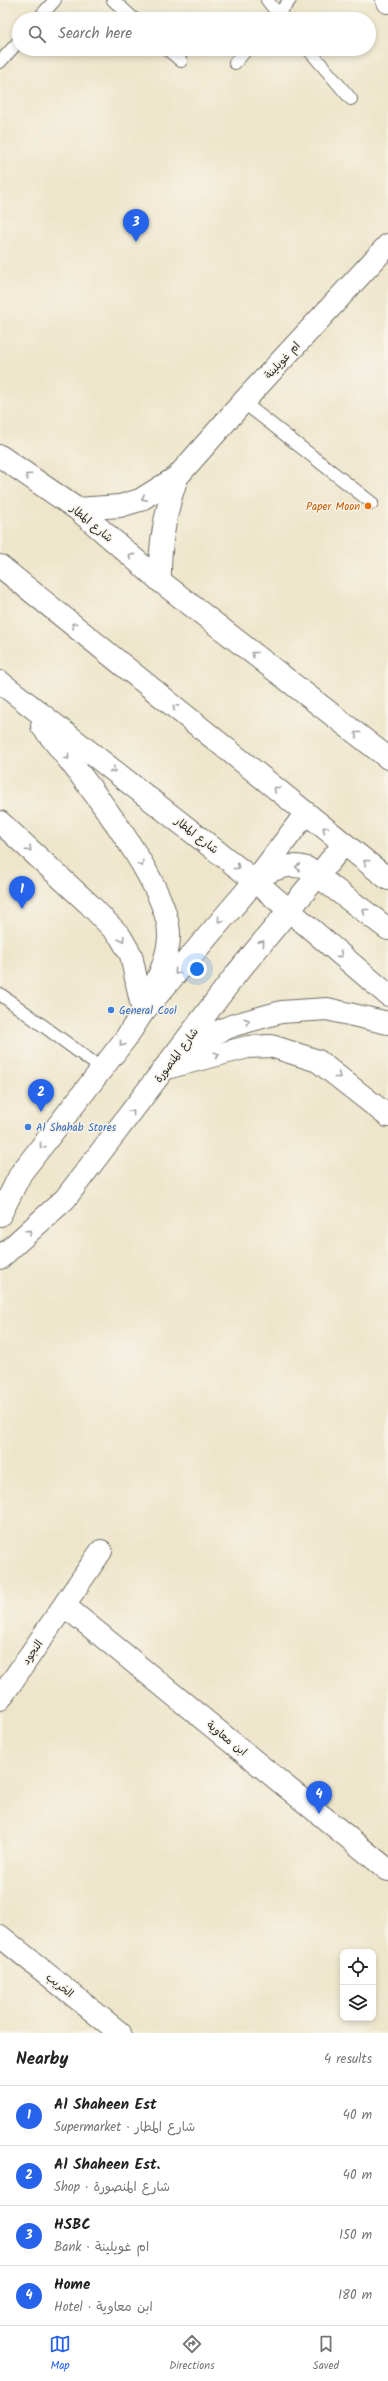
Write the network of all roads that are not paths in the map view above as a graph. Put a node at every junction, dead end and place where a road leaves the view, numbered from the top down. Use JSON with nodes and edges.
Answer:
{"nodes":[{"id":1,"x":55,"y":0,"type":"edge"},
{"id":2,"x":113,"y":0,"type":"edge"},
{"id":3,"x":267,"y":0,"type":"edge"},
{"id":4,"x":290,"y":0,"type":"edge"},
{"id":5,"x":44,"y":12,"type":"edge"},
{"id":6,"x":126,"y":12,"type":"edge"},
{"id":7,"x":275,"y":12,"type":"edge"},
{"id":8,"x":282,"y":12,"type":"edge"},
{"id":9,"x":12,"y":49,"type":"edge"},
{"id":10,"x":175,"y":56,"type":"edge"},
{"id":11,"x":241,"y":56,"type":"edge"},
{"id":12,"x":314,"y":56,"type":"edge"},
{"id":13,"x":0,"y":62,"type":"edge"},
{"id":14,"x":181,"y":62,"type":"dead end"},
{"id":15,"x":235,"y":62,"type":"dead end"},
{"id":16,"x":351,"y":100,"type":"dead end"},
{"id":17,"x":388,"y":245,"type":"edge"},
{"id":18,"x":243,"y":402,"type":"junction"},
{"id":19,"x":0,"y":456,"type":"edge"},
{"id":20,"x":177,"y":477,"type":"junction"},
{"id":21,"x":372,"y":503,"type":"dead end"},
{"id":22,"x":76,"y":509,"type":"junction"},
{"id":23,"x":0,"y":566,"type":"edge"},
{"id":24,"x":160,"y":581,"type":"junction"},
{"id":25,"x":8,"y":688,"type":"edge"},
{"id":26,"x":388,"y":758,"type":"edge"},
{"id":27,"x":306,"y":814,"type":"junction"},
{"id":28,"x":0,"y":822,"type":"edge"},
{"id":29,"x":344,"y":844,"type":"junction"},
{"id":30,"x":318,"y":876,"type":"junction"},
{"id":31,"x":388,"y":879,"type":"edge"},
{"id":32,"x":255,"y":881,"type":"junction"},
{"id":33,"x":289,"y":911,"type":"junction"},
{"id":34,"x":388,"y":929,"type":"edge"},
{"id":35,"x":0,"y":994,"type":"edge"},
{"id":36,"x":388,"y":995,"type":"edge"},
{"id":37,"x":143,"y":1012,"type":"junction"},
{"id":38,"x":388,"y":1023,"type":"edge"},
{"id":39,"x":102,"y":1069,"type":"junction"},
{"id":40,"x":165,"y":1069,"type":"junction"},
{"id":41,"x":388,"y":1116,"type":"edge"},
{"id":42,"x":0,"y":1215,"type":"edge"},
{"id":43,"x":0,"y":1258,"type":"edge"},
{"id":44,"x":102,"y":1551,"type":"dead end"},
{"id":45,"x":65,"y":1606,"type":"junction"},
{"id":46,"x":0,"y":1699,"type":"edge"},
{"id":47,"x":388,"y":1870,"type":"edge"},
{"id":48,"x":0,"y":1936,"type":"edge"},
{"id":49,"x":120,"y":2033,"type":"edge"}],
"edges":[{"from":1,"to":5,"type":"lane"},
{"from":2,"to":6,"type":"lane"},
{"from":3,"to":7,"type":"lane"},
{"from":4,"to":8,"type":"lane"},
{"from":9,"to":13,"type":"lane"},
{"from":10,"to":14,"type":"lane"},
{"from":11,"to":15,"type":"lane"},
{"from":12,"to":16,"type":"lane"},
{"from":17,"to":18,"type":"main road","name":"ام غويلينة"},
{"from":18,"to":20,"type":"main road","name":"ام غويلينة"},
{"from":18,"to":21,"type":"lane"},
{"from":22,"to":19,"type":"main road","name":"شارع المطار","one_way":true},
{"from":20,"to":22,"type":"main road","name":"ام غويلينة","one_way":true},
{"from":20,"to":24,"type":"main road","name":"ام غويلينة"},
{"from":24,"to":22,"type":"main road","name":"شارع المطار","one_way":true},
{"from":27,"to":23,"type":"main road","one_way":true},
{"from":26,"to":24,"type":"main road","name":"شارع المطار","one_way":true},
{"from":25,"to":32,"type":"main road","name":"شارع المطار","one_way":true},
{"from":25,"to":37,"type":"main road","one_way":true},
{"from":29,"to":27,"type":"main road","one_way":true},
{"from":27,"to":32,"type":"main road"},
{"from":28,"to":37,"type":"main road","one_way":true},
{"from":29,"to":30,"type":"main road","name":"شارع المنصورة"},
{"from":31,"to":29,"type":"main road","one_way":true},
{"from":30,"to":32,"type":"main road","one_way":true},
{"from":30,"to":33,"type":"main road","name":"شارع المنصورة"},
{"from":34,"to":30,"type":"main road","one_way":true},
{"from":32,"to":33,"type":"main road","name":"شارع المطار"},
{"from":32,"to":37,"type":"main road","one_way":true},
{"from":33,"to":36,"type":"main road","name":"شارع المطار","one_way":true},
{"from":40,"to":33,"type":"main road","name":"شارع المنصورة","one_way":true},
{"from":35,"to":39,"type":"lane"},
{"from":37,"to":39,"type":"main road","one_way":true},
{"from":40,"to":38,"type":"main road","one_way":true},
{"from":39,"to":42,"type":"main road","one_way":true},
{"from":40,"to":41,"type":"main road","one_way":true},
{"from":43,"to":40,"type":"main road","name":"شارع المنصورة","one_way":true},
{"from":44,"to":45,"type":"main road","name":"النجود"},
{"from":45,"to":46,"type":"main road","name":"النجود"},
{"from":45,"to":47,"type":"main road","name":"ابن معاوية"},
{"from":48,"to":49,"type":"main road","name":"الخريب"}]}
